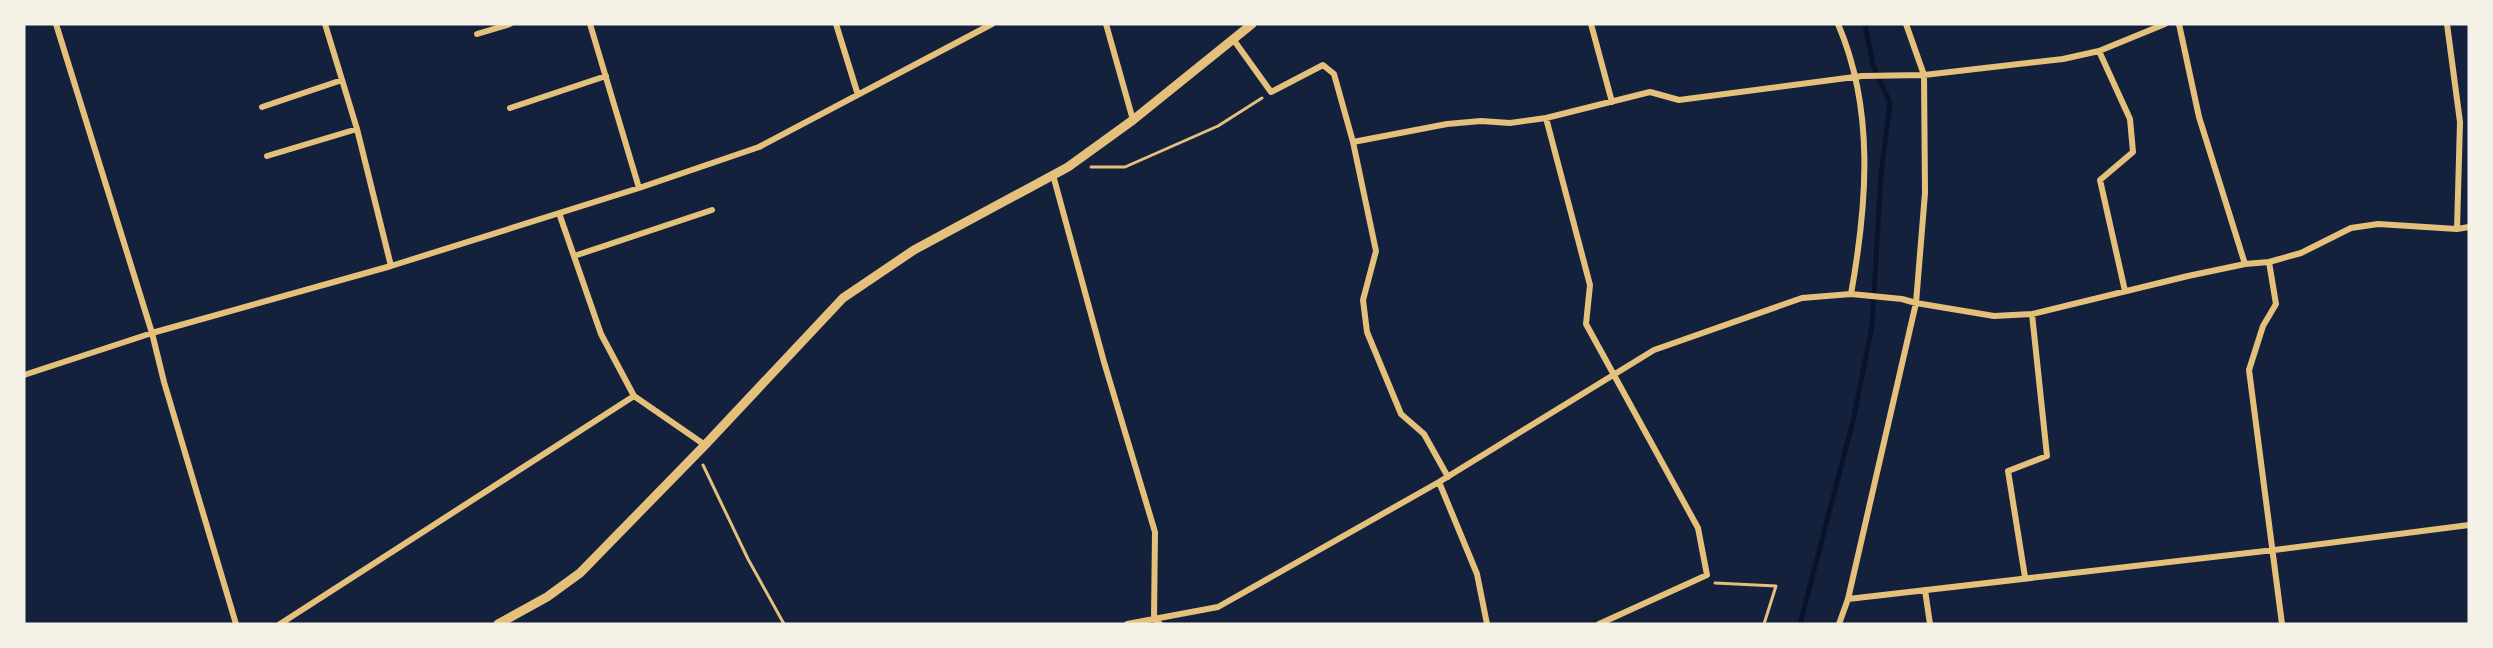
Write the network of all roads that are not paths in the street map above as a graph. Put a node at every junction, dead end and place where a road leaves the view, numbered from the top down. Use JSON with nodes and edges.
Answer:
{"nodes":[{"id":1,"x":56,"y":24,"type":"edge"},
{"id":2,"x":326,"y":24,"type":"edge"},
{"id":3,"x":510,"y":24,"type":"edge"},
{"id":4,"x":590,"y":24,"type":"edge"},
{"id":5,"x":836,"y":24,"type":"edge"},
{"id":6,"x":992,"y":24,"type":"edge"},
{"id":7,"x":1106,"y":24,"type":"edge"},
{"id":8,"x":1252,"y":24,"type":"edge"},
{"id":9,"x":1591,"y":24,"type":"edge"},
{"id":10,"x":1838,"y":24,"type":"edge"},
{"id":11,"x":1906,"y":24,"type":"edge"},
{"id":12,"x":2164,"y":24,"type":"edge"},
{"id":13,"x":2180,"y":24,"type":"edge"},
{"id":14,"x":2447,"y":24,"type":"edge"},
{"id":15,"x":477,"y":34,"type":"dead end"},
{"id":16,"x":1233,"y":39,"type":"junction"},
{"id":17,"x":2099,"y":51,"type":"junction"},
{"id":18,"x":1924,"y":75,"type":"junction"},
{"id":19,"x":606,"y":76,"type":"junction"},
{"id":20,"x":1859,"y":77,"type":"junction"},
{"id":21,"x":342,"y":80,"type":"junction"},
{"id":22,"x":858,"y":95,"type":"junction"},
{"id":23,"x":1612,"y":102,"type":"junction"},
{"id":24,"x":262,"y":107,"type":"dead end"},
{"id":25,"x":510,"y":108,"type":"dead end"},
{"id":26,"x":1546,"y":118,"type":"junction"},
{"id":27,"x":1133,"y":120,"type":"junction"},
{"id":28,"x":357,"y":129,"type":"junction"},
{"id":29,"x":1353,"y":142,"type":"junction"},
{"id":30,"x":267,"y":156,"type":"dead end"},
{"id":31,"x":1053,"y":175,"type":"junction"},
{"id":32,"x":639,"y":188,"type":"junction"},
{"id":33,"x":712,"y":210,"type":"dead end"},
{"id":34,"x":559,"y":213,"type":"junction"},
{"id":35,"x":2469,"y":227,"type":"edge"},
{"id":36,"x":2457,"y":229,"type":"junction"},
{"id":37,"x":574,"y":256,"type":"junction"},
{"id":38,"x":2269,"y":262,"type":"junction"},
{"id":39,"x":2245,"y":264,"type":"junction"},
{"id":40,"x":391,"y":266,"type":"junction"},
{"id":41,"x":2125,"y":291,"type":"junction"},
{"id":42,"x":1851,"y":294,"type":"junction"},
{"id":43,"x":1916,"y":303,"type":"junction"},
{"id":44,"x":2032,"y":314,"type":"junction"},
{"id":45,"x":152,"y":333,"type":"junction"},
{"id":46,"x":24,"y":375,"type":"edge"},
{"id":47,"x":1613,"y":375,"type":"junction"},
{"id":48,"x":634,"y":396,"type":"junction"},
{"id":49,"x":705,"y":445,"type":"junction"},
{"id":50,"x":1448,"y":477,"type":"junction"},
{"id":51,"x":1439,"y":482,"type":"junction"},
{"id":52,"x":2469,"y":525,"type":"edge"},
{"id":53,"x":2274,"y":550,"type":"junction"},
{"id":54,"x":2025,"y":577,"type":"junction"},
{"id":55,"x":1925,"y":590,"type":"junction"},
{"id":56,"x":1848,"y":599,"type":"junction"},
{"id":57,"x":1157,"y":621,"type":"edge"},
{"id":58,"x":236,"y":624,"type":"edge"},
{"id":59,"x":280,"y":624,"type":"edge"},
{"id":60,"x":498,"y":624,"type":"edge"},
{"id":61,"x":1127,"y":624,"type":"edge"},
{"id":62,"x":1487,"y":624,"type":"edge"},
{"id":63,"x":1599,"y":624,"type":"edge"},
{"id":64,"x":1839,"y":624,"type":"edge"},
{"id":65,"x":1930,"y":624,"type":"edge"},
{"id":66,"x":2282,"y":624,"type":"edge"}],
"edges":[{"from":1,"to":45,"type":"street"},
{"from":2,"to":21,"type":"street"},
{"from":3,"to":15,"type":"street"},
{"from":4,"to":19,"type":"street"},
{"from":5,"to":22,"type":"street"},
{"from":6,"to":22,"type":"street"},
{"from":7,"to":27,"type":"street"},
{"from":8,"to":16,"type":"street"},
{"from":9,"to":23,"type":"street"},
{"from":10,"to":20,"type":"street"},
{"from":11,"to":18,"type":"street"},
{"from":12,"to":17,"type":"street"},
{"from":13,"to":39,"type":"street"},
{"from":14,"to":36,"type":"street"},
{"from":16,"to":27,"type":"street"},
{"from":16,"to":29,"type":"street"},
{"from":17,"to":18,"type":"street"},
{"from":17,"to":41,"type":"street"},
{"from":18,"to":20,"type":"street"},
{"from":18,"to":43,"type":"street"},
{"from":19,"to":25,"type":"street"},
{"from":19,"to":32,"type":"street"},
{"from":20,"to":23,"type":"street"},
{"from":20,"to":42,"type":"street"},
{"from":21,"to":24,"type":"street"},
{"from":21,"to":28,"type":"street"},
{"from":22,"to":32,"type":"street"},
{"from":23,"to":26,"type":"street"},
{"from":26,"to":29,"type":"street"},
{"from":26,"to":47,"type":"street"},
{"from":27,"to":31,"type":"street"},
{"from":28,"to":30,"type":"street"},
{"from":28,"to":40,"type":"street"},
{"from":29,"to":50,"type":"street"},
{"from":31,"to":49,"type":"street"},
{"from":31,"to":57,"type":"street"},
{"from":32,"to":34,"type":"street"},
{"from":33,"to":37,"type":"street"},
{"from":34,"to":37,"type":"street"},
{"from":34,"to":40,"type":"street"},
{"from":35,"to":36,"type":"street"},
{"from":36,"to":38,"type":"street"},
{"from":37,"to":48,"type":"street"},
{"from":38,"to":39,"type":"street"},
{"from":38,"to":53,"type":"street"},
{"from":39,"to":41,"type":"street"},
{"from":40,"to":45,"type":"street"},
{"from":41,"to":44,"type":"street"},
{"from":42,"to":43,"type":"street"},
{"from":42,"to":47,"type":"street"},
{"from":43,"to":44,"type":"street"},
{"from":43,"to":56,"type":"street"},
{"from":44,"to":54,"type":"street"},
{"from":45,"to":46,"type":"street"},
{"from":45,"to":58,"type":"street"},
{"from":47,"to":50,"type":"street"},
{"from":47,"to":63,"type":"street"},
{"from":48,"to":49,"type":"street"},
{"from":48,"to":59,"type":"street"},
{"from":49,"to":60,"type":"street"},
{"from":50,"to":51,"type":"street"},
{"from":51,"to":57,"type":"street"},
{"from":51,"to":62,"type":"street"},
{"from":52,"to":53,"type":"street"},
{"from":53,"to":54,"type":"street"},
{"from":53,"to":66,"type":"street"},
{"from":54,"to":55,"type":"street"},
{"from":55,"to":56,"type":"street"},
{"from":55,"to":65,"type":"street"},
{"from":56,"to":64,"type":"street"},
{"from":57,"to":61,"type":"street"}]}
